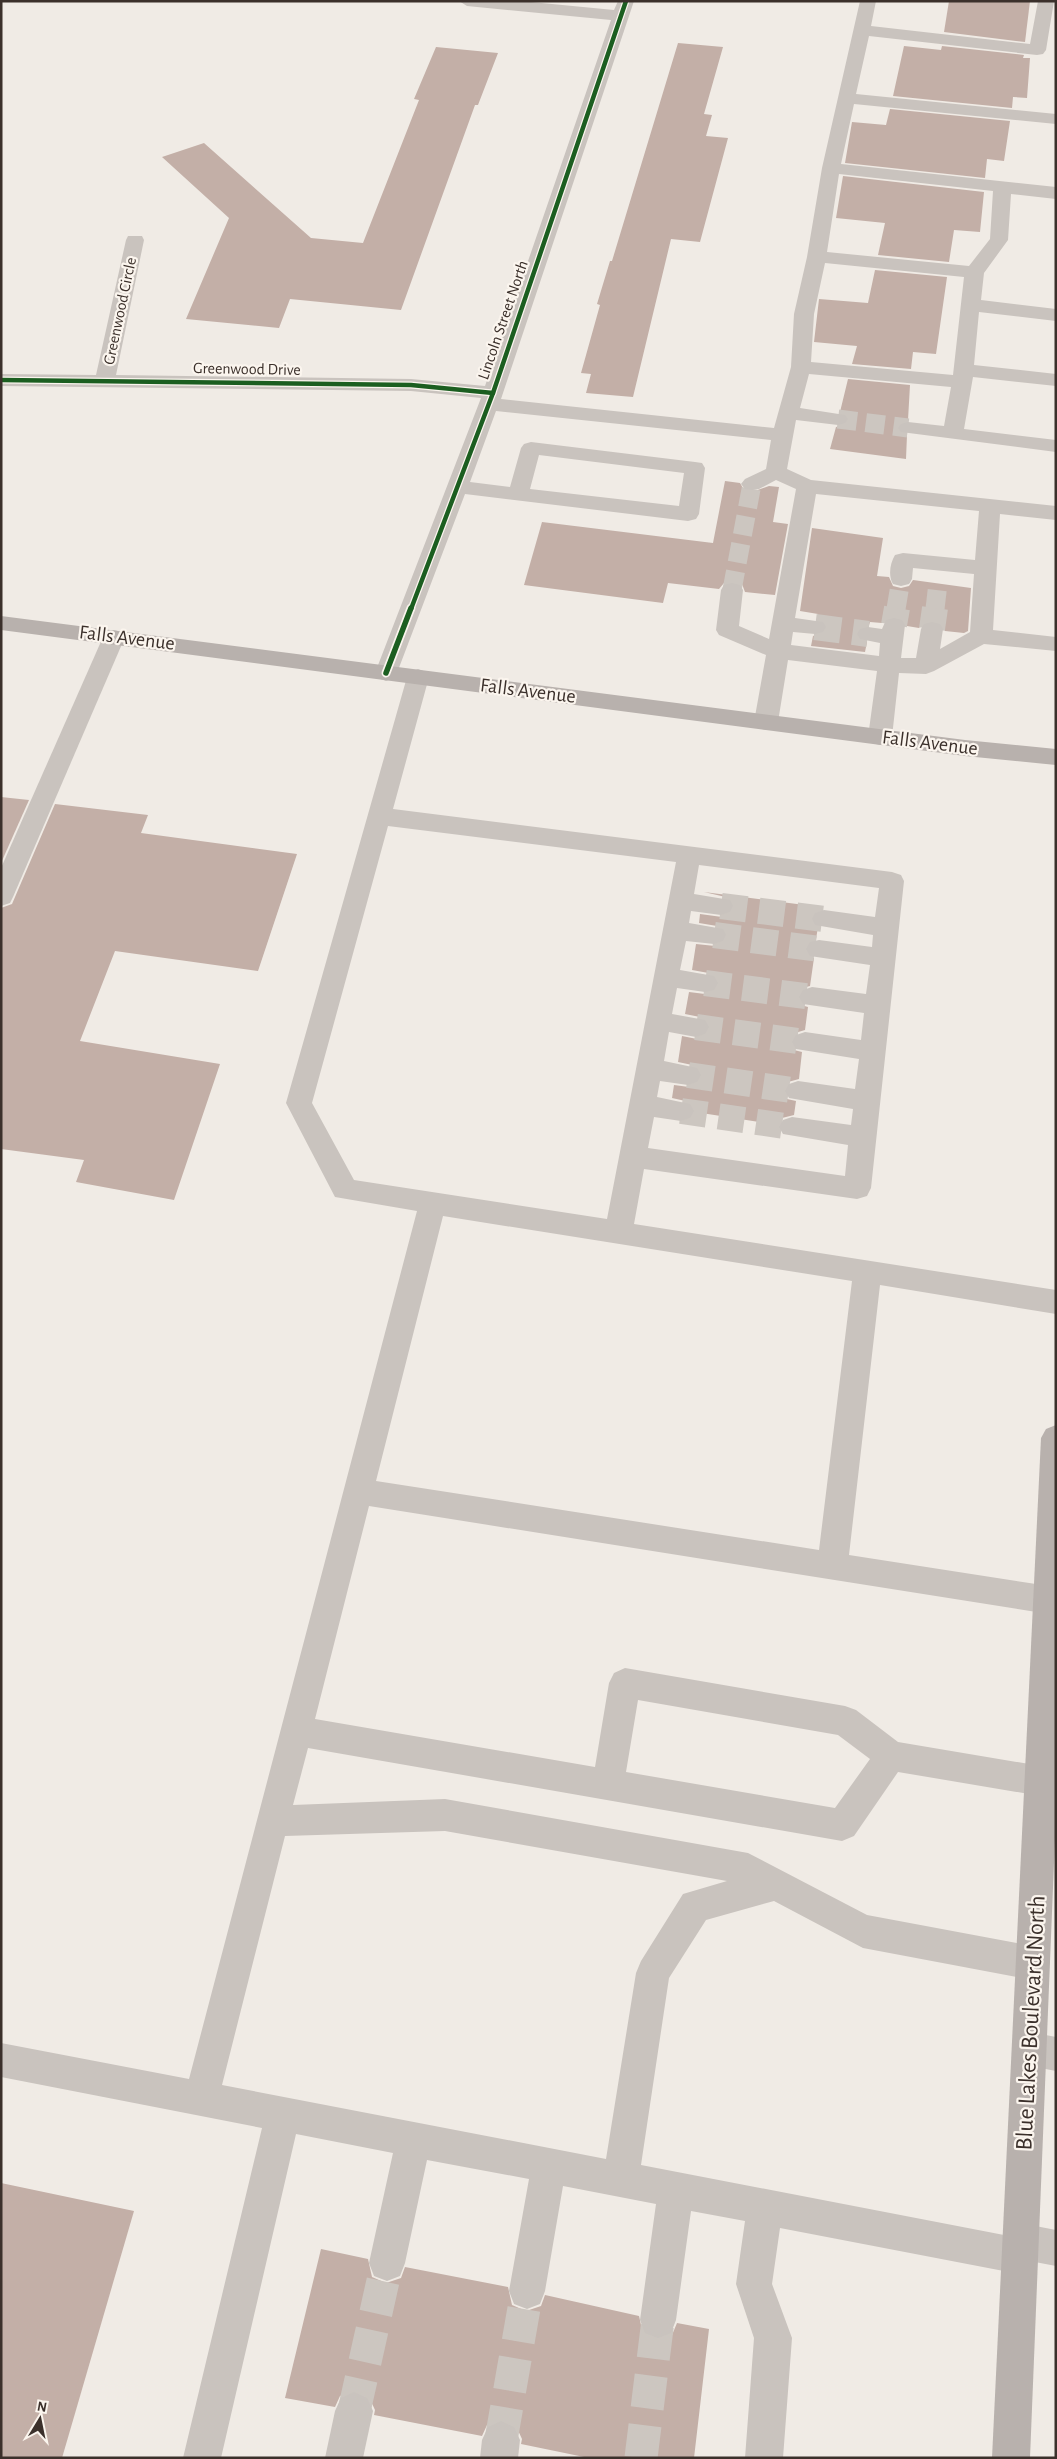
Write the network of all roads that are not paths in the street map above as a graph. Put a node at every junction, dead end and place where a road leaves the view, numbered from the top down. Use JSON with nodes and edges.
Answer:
{"nodes":[{"id":1,"x":467,"y":1,"type":"edge"},
{"id":2,"x":868,"y":1,"type":"edge"},
{"id":3,"x":1046,"y":1,"type":"edge"},
{"id":4,"x":623,"y":9,"type":"edge"},
{"id":5,"x":862,"y":30,"type":"junction"},
{"id":6,"x":1049,"y":38,"type":"edge"},
{"id":7,"x":846,"y":98,"type":"junction"},
{"id":8,"x":1056,"y":119,"type":"edge"},
{"id":9,"x":831,"y":168,"type":"junction"},
{"id":10,"x":1002,"y":187,"type":"junction"},
{"id":11,"x":1056,"y":193,"type":"edge"},
{"id":12,"x":134,"y":240,"type":"dead end"},
{"id":13,"x":817,"y":257,"type":"junction"},
{"id":14,"x":974,"y":272,"type":"junction"},
{"id":15,"x":970,"y":305,"type":"junction"},
{"id":16,"x":1056,"y":315,"type":"edge"},
{"id":17,"x":801,"y":367,"type":"junction"},
{"id":18,"x":963,"y":376,"type":"junction"},
{"id":19,"x":1,"y":380,"type":"edge"},
{"id":20,"x":1056,"y":380,"type":"edge"},
{"id":21,"x":105,"y":381,"type":"junction"},
{"id":22,"x":491,"y":399,"type":"junction"},
{"id":23,"x":788,"y":413,"type":"junction"},
{"id":24,"x":838,"y":419,"type":"tunnel mouth"},
{"id":25,"x":908,"y":428,"type":"tunnel mouth"},
{"id":26,"x":953,"y":434,"type":"junction"},
{"id":27,"x":782,"y":435,"type":"junction"},
{"id":28,"x":1056,"y":446,"type":"edge"},
{"id":29,"x":776,"y":472,"type":"junction"},
{"id":30,"x":752,"y":484,"type":"dead end"},
{"id":31,"x":807,"y":486,"type":"junction"},
{"id":32,"x":457,"y":488,"type":"junction"},
{"id":33,"x":518,"y":495,"type":"junction"},
{"id":34,"x":990,"y":506,"type":"junction"},
{"id":35,"x":1056,"y":513,"type":"edge"},
{"id":36,"x":986,"y":568,"type":"junction"},
{"id":37,"x":901,"y":579,"type":"tunnel mouth"},
{"id":38,"x":732,"y":590,"type":"tunnel mouth"},
{"id":39,"x":1,"y":623,"type":"edge"},
{"id":40,"x":783,"y":624,"type":"junction"},
{"id":41,"x":815,"y":627,"type":"tunnel mouth"},
{"id":42,"x":932,"y":630,"type":"tunnel mouth"},
{"id":43,"x":868,"y":634,"type":"tunnel mouth"},
{"id":44,"x":114,"y":636,"type":"junction"},
{"id":45,"x":981,"y":636,"type":"junction"},
{"id":46,"x":1056,"y":644,"type":"edge"},
{"id":47,"x":778,"y":651,"type":"junction"},
{"id":48,"x":887,"y":665,"type":"junction"},
{"id":49,"x":926,"y":666,"type":"junction"},
{"id":50,"x":386,"y":672,"type":"junction"},
{"id":51,"x":418,"y":677,"type":"junction"},
{"id":52,"x":766,"y":722,"type":"junction"},
{"id":53,"x":880,"y":737,"type":"junction"},
{"id":54,"x":1056,"y":757,"type":"edge"},
{"id":55,"x":379,"y":816,"type":"junction"},
{"id":56,"x":688,"y":856,"type":"junction"},
{"id":57,"x":1,"y":896,"type":"edge"},
{"id":58,"x":681,"y":901,"type":"junction"},
{"id":59,"x":720,"y":906,"type":"tunnel mouth"},
{"id":60,"x":824,"y":920,"type":"tunnel mouth"},
{"id":61,"x":886,"y":928,"type":"junction"},
{"id":62,"x":675,"y":930,"type":"junction"},
{"id":63,"x":714,"y":935,"type":"tunnel mouth"},
{"id":64,"x":819,"y":949,"type":"tunnel mouth"},
{"id":65,"x":883,"y":958,"type":"junction"},
{"id":66,"x":666,"y":977,"type":"junction"},
{"id":67,"x":705,"y":983,"type":"tunnel mouth"},
{"id":68,"x":812,"y":997,"type":"tunnel mouth"},
{"id":69,"x":878,"y":1005,"type":"junction"},
{"id":70,"x":658,"y":1021,"type":"junction"},
{"id":71,"x":696,"y":1027,"type":"tunnel mouth"},
{"id":72,"x":805,"y":1042,"type":"tunnel mouth"},
{"id":73,"x":872,"y":1051,"type":"junction"},
{"id":74,"x":649,"y":1069,"type":"junction"},
{"id":75,"x":688,"y":1075,"type":"tunnel mouth"},
{"id":76,"x":798,"y":1091,"type":"tunnel mouth"},
{"id":77,"x":867,"y":1101,"type":"junction"},
{"id":78,"x":642,"y":1105,"type":"junction"},
{"id":79,"x":681,"y":1111,"type":"tunnel mouth"},
{"id":80,"x":792,"y":1127,"type":"tunnel mouth"},
{"id":81,"x":863,"y":1137,"type":"junction"},
{"id":82,"x":633,"y":1157,"type":"junction"},
{"id":83,"x":433,"y":1203,"type":"junction"},
{"id":84,"x":618,"y":1233,"type":"junction"},
{"id":85,"x":867,"y":1273,"type":"junction"},
{"id":86,"x":1056,"y":1302,"type":"edge"},
{"id":87,"x":1056,"y":1438,"type":"edge"},
{"id":88,"x":358,"y":1491,"type":"junction"},
{"id":89,"x":1054,"y":1512,"type":"edge"},
{"id":90,"x":832,"y":1566,"type":"junction"},
{"id":91,"x":1049,"y":1600,"type":"junction"},
{"id":92,"x":1051,"y":1675,"type":"edge"},
{"id":93,"x":296,"y":1731,"type":"junction"},
{"id":94,"x":890,"y":1756,"type":"junction"},
{"id":95,"x":1041,"y":1781,"type":"junction"},
{"id":96,"x":608,"y":1784,"type":"junction"},
{"id":97,"x":272,"y":1821,"type":"junction"},
{"id":98,"x":1047,"y":1841,"type":"edge"},
{"id":99,"x":777,"y":1884,"type":"junction"},
{"id":100,"x":1033,"y":1963,"type":"junction"},
{"id":101,"x":1043,"y":2051,"type":"edge"},
{"id":102,"x":1,"y":2060,"type":"edge"},
{"id":103,"x":201,"y":2098,"type":"junction"},
{"id":104,"x":283,"y":2114,"type":"junction"},
{"id":105,"x":414,"y":2140,"type":"junction"},
{"id":106,"x":549,"y":2165,"type":"junction"},
{"id":107,"x":621,"y":2179,"type":"junction"},
{"id":108,"x":676,"y":2189,"type":"junction"},
{"id":109,"x":765,"y":2208,"type":"junction"},
{"id":110,"x":1056,"y":2248,"type":"edge"},
{"id":111,"x":1020,"y":2249,"type":"junction"},
{"id":112,"x":387,"y":2263,"type":"tunnel mouth"},
{"id":113,"x":527,"y":2291,"type":"tunnel mouth"},
{"id":114,"x":658,"y":2320,"type":"tunnel mouth"},
{"id":115,"x":354,"y":2411,"type":"tunnel mouth"},
{"id":116,"x":202,"y":2458,"type":"edge"},
{"id":117,"x":344,"y":2458,"type":"edge"},
{"id":118,"x":764,"y":2458,"type":"edge"},
{"id":119,"x":1011,"y":2458,"type":"edge"}],
"edges":[{"from":1,"to":4,"type":"street"},
{"from":2,"to":5,"type":"street"},
{"from":3,"to":6,"type":"street"},
{"from":4,"to":22,"type":"street","name":"Lincoln Street North"},
{"from":5,"to":6,"type":"street"},
{"from":5,"to":7,"type":"street"},
{"from":7,"to":8,"type":"street"},
{"from":7,"to":9,"type":"street"},
{"from":9,"to":10,"type":"street"},
{"from":9,"to":13,"type":"street"},
{"from":10,"to":11,"type":"street"},
{"from":10,"to":14,"type":"street"},
{"from":12,"to":21,"type":"street","name":"Greenwood Circle"},
{"from":13,"to":14,"type":"street"},
{"from":13,"to":17,"type":"street"},
{"from":14,"to":15,"type":"street"},
{"from":15,"to":16,"type":"street"},
{"from":15,"to":18,"type":"street"},
{"from":17,"to":18,"type":"street"},
{"from":17,"to":23,"type":"street"},
{"from":18,"to":20,"type":"street"},
{"from":18,"to":26,"type":"street"},
{"from":19,"to":21,"type":"street","name":"Greenwood Drive"},
{"from":21,"to":22,"type":"street","name":"Greenwood Drive"},
{"from":22,"to":27,"type":"street","name":"Greenwood Drive"},
{"from":22,"to":32,"type":"street","name":"Lincoln Street North"},
{"from":23,"to":24,"type":"street"},
{"from":23,"to":27,"type":"street"},
{"from":25,"to":26,"type":"street"},
{"from":26,"to":28,"type":"street"},
{"from":27,"to":29,"type":"street"},
{"from":29,"to":30,"type":"street"},
{"from":29,"to":31,"type":"street"},
{"from":31,"to":34,"type":"street"},
{"from":31,"to":40,"type":"street"},
{"from":32,"to":33,"type":"street"},
{"from":32,"to":50,"type":"street","name":"Lincoln Street North"},
{"from":33,"to":33,"type":"street"},
{"from":34,"to":35,"type":"street"},
{"from":34,"to":36,"type":"street"},
{"from":36,"to":37,"type":"street"},
{"from":36,"to":45,"type":"street"},
{"from":38,"to":47,"type":"street"},
{"from":39,"to":44,"type":"main road","name":"Falls Avenue"},
{"from":40,"to":41,"type":"street"},
{"from":40,"to":47,"type":"street"},
{"from":42,"to":49,"type":"street"},
{"from":43,"to":48,"type":"street"},
{"from":44,"to":50,"type":"main road","name":"Falls Avenue"},
{"from":44,"to":57,"type":"street"},
{"from":45,"to":46,"type":"street"},
{"from":45,"to":49,"type":"street"},
{"from":47,"to":48,"type":"street"},
{"from":47,"to":52,"type":"street"},
{"from":48,"to":49,"type":"street"},
{"from":48,"to":53,"type":"street"},
{"from":50,"to":51,"type":"main road","name":"Falls Avenue"},
{"from":51,"to":52,"type":"main road","name":"Falls Avenue"},
{"from":51,"to":55,"type":"street"},
{"from":52,"to":53,"type":"main road","name":"Falls Avenue"},
{"from":53,"to":54,"type":"main road","name":"Falls Avenue"},
{"from":55,"to":56,"type":"street"},
{"from":55,"to":83,"type":"street"},
{"from":56,"to":58,"type":"street"},
{"from":56,"to":61,"type":"street"},
{"from":58,"to":59,"type":"street"},
{"from":58,"to":62,"type":"street"},
{"from":60,"to":61,"type":"street"},
{"from":61,"to":65,"type":"street"},
{"from":62,"to":63,"type":"street"},
{"from":62,"to":66,"type":"street"},
{"from":64,"to":65,"type":"street"},
{"from":65,"to":69,"type":"street"},
{"from":66,"to":67,"type":"street"},
{"from":66,"to":70,"type":"street"},
{"from":68,"to":69,"type":"street"},
{"from":69,"to":73,"type":"street"},
{"from":70,"to":71,"type":"street"},
{"from":70,"to":74,"type":"street"},
{"from":72,"to":73,"type":"street"},
{"from":73,"to":77,"type":"street"},
{"from":74,"to":75,"type":"street"},
{"from":74,"to":78,"type":"street"},
{"from":76,"to":77,"type":"street"},
{"from":77,"to":81,"type":"street"},
{"from":78,"to":79,"type":"street"},
{"from":78,"to":82,"type":"street"},
{"from":80,"to":81,"type":"street"},
{"from":81,"to":82,"type":"street"},
{"from":82,"to":84,"type":"street"},
{"from":83,"to":84,"type":"street"},
{"from":83,"to":88,"type":"street"},
{"from":84,"to":85,"type":"street"},
{"from":85,"to":86,"type":"street"},
{"from":85,"to":90,"type":"street"},
{"from":87,"to":89,"type":"main road","name":"Blue Lakes Boulevard North"},
{"from":88,"to":90,"type":"street"},
{"from":88,"to":93,"type":"street"},
{"from":89,"to":91,"type":"main road","name":"Blue Lakes Boulevard North"},
{"from":90,"to":91,"type":"street"},
{"from":91,"to":92,"type":"main road","name":"Blue Lakes Boulevard North"},
{"from":92,"to":95,"type":"main road","name":"Blue Lakes Boulevard North"},
{"from":93,"to":96,"type":"street"},
{"from":93,"to":97,"type":"street"},
{"from":94,"to":95,"type":"street"},
{"from":94,"to":96,"type":"street"},
{"from":94,"to":96,"type":"street"},
{"from":95,"to":98,"type":"main road","name":"Blue Lakes Boulevard North"},
{"from":97,"to":99,"type":"street"},
{"from":97,"to":103,"type":"street"},
{"from":98,"to":100,"type":"main road","name":"Blue Lakes Boulevard North"},
{"from":99,"to":100,"type":"street"},
{"from":99,"to":107,"type":"street"},
{"from":100,"to":101,"type":"main road","name":"Blue Lakes Boulevard North"},
{"from":101,"to":111,"type":"main road","name":"Blue Lakes Boulevard North"},
{"from":102,"to":103,"type":"street"},
{"from":103,"to":104,"type":"street"},
{"from":104,"to":105,"type":"street"},
{"from":104,"to":116,"type":"street"},
{"from":105,"to":106,"type":"street"},
{"from":105,"to":112,"type":"street"},
{"from":106,"to":107,"type":"street"},
{"from":106,"to":113,"type":"street"},
{"from":107,"to":108,"type":"street"},
{"from":108,"to":109,"type":"street"},
{"from":108,"to":114,"type":"street"},
{"from":109,"to":111,"type":"street"},
{"from":109,"to":118,"type":"street"},
{"from":110,"to":111,"type":"street"},
{"from":111,"to":119,"type":"main road","name":"Blue Lakes Boulevard North"},
{"from":115,"to":117,"type":"street"}]}
